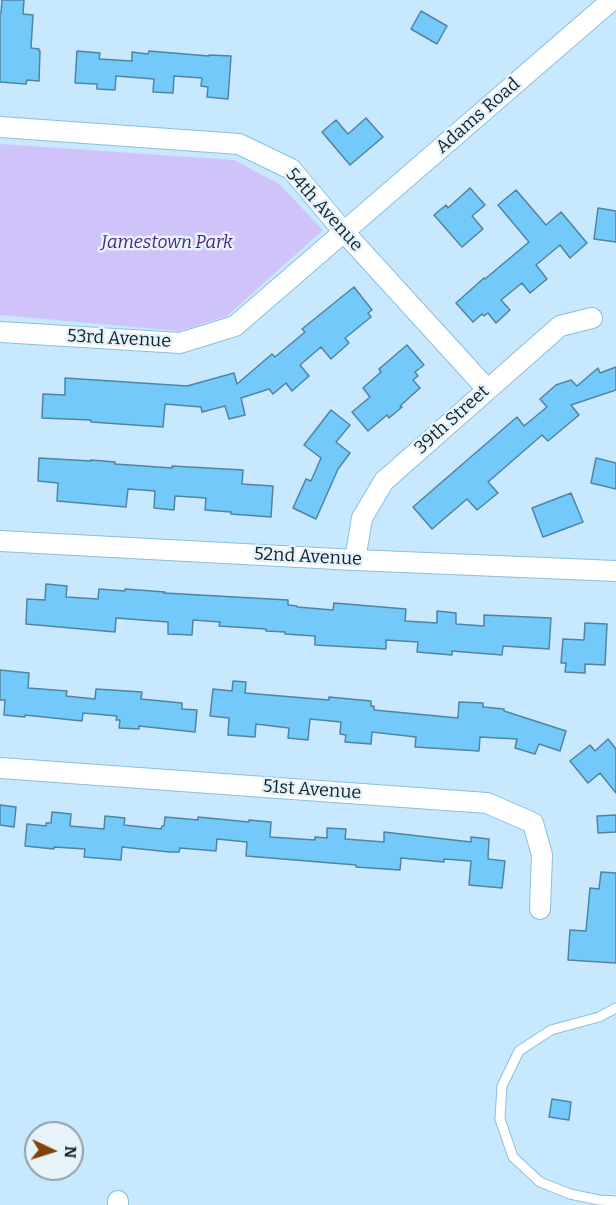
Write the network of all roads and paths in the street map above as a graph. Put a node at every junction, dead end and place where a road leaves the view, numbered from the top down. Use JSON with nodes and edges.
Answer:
{"nodes":[{"id":1,"x":612,"y":0,"type":"edge"},
{"id":2,"x":0,"y":127,"type":"edge"},
{"id":3,"x":344,"y":232,"type":"junction"},
{"id":4,"x":592,"y":318,"type":"dead end"},
{"id":5,"x":0,"y":332,"type":"edge"},
{"id":6,"x":487,"y":389,"type":"junction"},
{"id":7,"x":0,"y":541,"type":"edge"},
{"id":8,"x":355,"y":560,"type":"junction"},
{"id":9,"x":616,"y":571,"type":"edge"},
{"id":10,"x":0,"y":768,"type":"edge"},
{"id":11,"x":540,"y":909,"type":"dead end"},
{"id":12,"x":616,"y":1008,"type":"edge"},
{"id":13,"x":616,"y":1201,"type":"edge"}],
"edges":[{"from":1,"to":3,"type":"street","name":"Adams Road"},
{"from":2,"to":3,"type":"street","name":"54th Avenue"},
{"from":3,"to":5,"type":"street","name":"53rd Avenue"},
{"from":3,"to":6,"type":"street","name":"54th Avenue"},
{"from":4,"to":6,"type":"street","name":"39th Street"},
{"from":6,"to":8,"type":"street","name":"39th Street"},
{"from":7,"to":8,"type":"street","name":"52nd Avenue"},
{"from":8,"to":9,"type":"street","name":"52nd Avenue"},
{"from":10,"to":11,"type":"street","name":"51st Avenue"},
{"from":12,"to":13,"type":"lane"}]}
